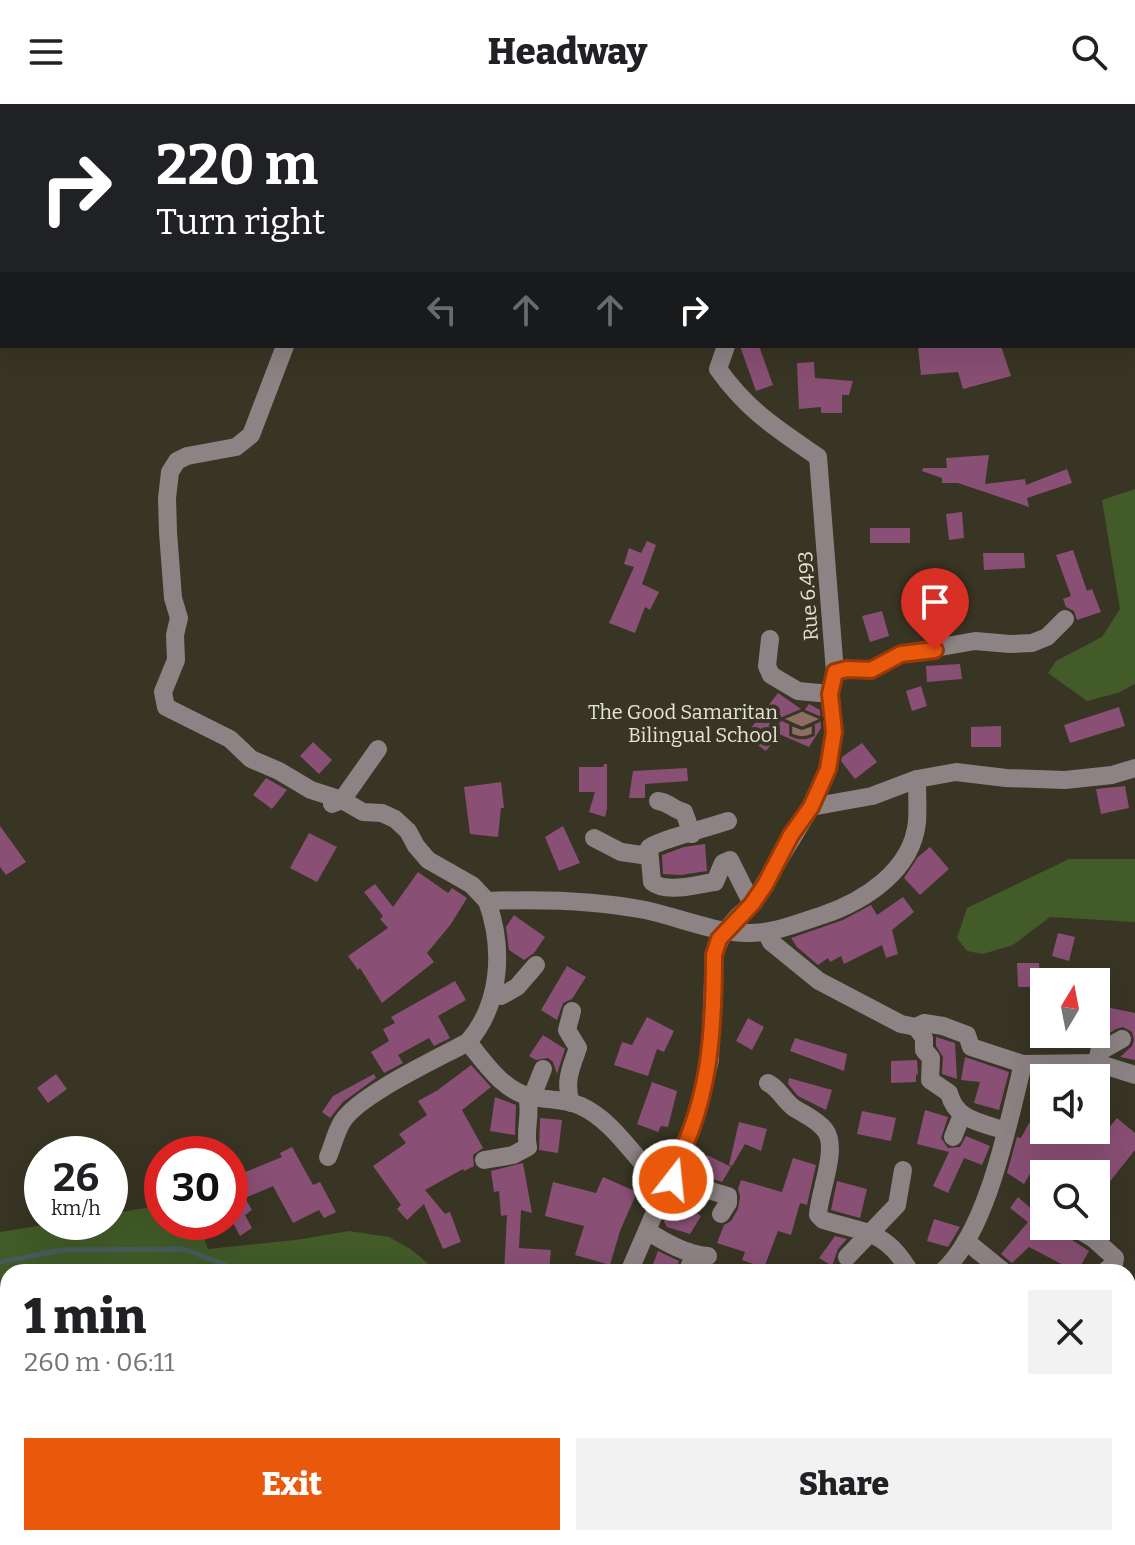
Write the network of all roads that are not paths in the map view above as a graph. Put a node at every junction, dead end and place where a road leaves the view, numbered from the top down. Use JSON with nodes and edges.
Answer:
{"nodes":[{"id":1,"x":284,"y":348,"type":"edge"},
{"id":2,"x":725,"y":348,"type":"edge"},
{"id":3,"x":1065,"y":619,"type":"dead end"},
{"id":4,"x":770,"y":639,"type":"dead end"},
{"id":5,"x":835,"y":672,"type":"junction"},
{"id":6,"x":830,"y":694,"type":"junction"},
{"id":7,"x":378,"y":749,"type":"dead end"},
{"id":8,"x":1135,"y":768,"type":"edge"},
{"id":9,"x":917,"y":779,"type":"junction"},
{"id":10,"x":342,"y":800,"type":"junction"},
{"id":11,"x":658,"y":801,"type":"dead end"},
{"id":12,"x":323,"y":807,"type":"dead end"},
{"id":13,"x":811,"y":807,"type":"junction"},
{"id":14,"x":728,"y":821,"type":"dead end"},
{"id":15,"x":692,"y":834,"type":"junction"},
{"id":16,"x":594,"y":838,"type":"dead end"},
{"id":17,"x":649,"y":856,"type":"junction"},
{"id":18,"x":487,"y":901,"type":"junction"},
{"id":19,"x":752,"y":904,"type":"junction"},
{"id":20,"x":726,"y":930,"type":"junction"},
{"id":21,"x":766,"y":932,"type":"junction"},
{"id":22,"x":536,"y":965,"type":"dead end"},
{"id":23,"x":494,"y":993,"type":"junction"},
{"id":24,"x":572,"y":1011,"type":"dead end"},
{"id":25,"x":916,"y":1027,"type":"junction"},
{"id":26,"x":1122,"y":1039,"type":"dead end"},
{"id":27,"x":468,"y":1042,"type":"junction"},
{"id":28,"x":1097,"y":1063,"type":"junction"},
{"id":29,"x":1023,"y":1064,"type":"junction"},
{"id":30,"x":543,"y":1069,"type":"dead end"},
{"id":31,"x":1135,"y":1075,"type":"edge"},
{"id":32,"x":768,"y":1083,"type":"dead end"},
{"id":33,"x":530,"y":1097,"type":"junction"},
{"id":34,"x":571,"y":1103,"type":"junction"},
{"id":35,"x":962,"y":1115,"type":"junction"},
{"id":36,"x":1006,"y":1131,"type":"junction"},
{"id":37,"x":953,"y":1137,"type":"dead end"},
{"id":38,"x":328,"y":1157,"type":"dead end"},
{"id":39,"x":484,"y":1160,"type":"dead end"},
{"id":40,"x":903,"y":1170,"type":"dead end"},
{"id":41,"x":666,"y":1182,"type":"junction"},
{"id":42,"x":721,"y":1214,"type":"dead end"},
{"id":43,"x":647,"y":1231,"type":"junction"},
{"id":44,"x":872,"y":1232,"type":"junction"},
{"id":45,"x":1095,"y":1240,"type":"edge"},
{"id":46,"x":966,"y":1241,"type":"junction"},
{"id":47,"x":847,"y":1257,"type":"dead end"},
{"id":48,"x":633,"y":1264,"type":"edge"},
{"id":49,"x":694,"y":1264,"type":"edge"},
{"id":50,"x":904,"y":1264,"type":"edge"},
{"id":51,"x":951,"y":1264,"type":"edge"},
{"id":52,"x":994,"y":1264,"type":"edge"},
{"id":53,"x":1114,"y":1264,"type":"edge"}],
"edges":[{"from":1,"to":10,"type":"street"},
{"from":2,"to":5,"type":"street","name":"Rue 6.493"},
{"from":3,"to":5,"type":"street"},
{"from":4,"to":6,"type":"street"},
{"from":5,"to":6,"type":"street","name":"Rue 6.493"},
{"from":6,"to":13,"type":"street","name":"Rue 6.493"},
{"from":7,"to":10,"type":"street"},
{"from":8,"to":9,"type":"street"},
{"from":9,"to":13,"type":"street"},
{"from":9,"to":21,"type":"street"},
{"from":10,"to":12,"type":"street"},
{"from":10,"to":18,"type":"street"},
{"from":11,"to":15,"type":"street"},
{"from":13,"to":19,"type":"street","name":"Rue 6.493"},
{"from":14,"to":15,"type":"street"},
{"from":15,"to":17,"type":"street"},
{"from":16,"to":17,"type":"street"},
{"from":17,"to":19,"type":"street"},
{"from":18,"to":20,"type":"street"},
{"from":18,"to":23,"type":"street"},
{"from":19,"to":20,"type":"street","name":"Rue 6.493"},
{"from":20,"to":21,"type":"street"},
{"from":20,"to":41,"type":"street","name":"Rue 6.493"},
{"from":21,"to":25,"type":"street"},
{"from":22,"to":23,"type":"street"},
{"from":23,"to":27,"type":"street"},
{"from":24,"to":34,"type":"street"},
{"from":25,"to":29,"type":"street"},
{"from":25,"to":35,"type":"street"},
{"from":26,"to":28,"type":"street"},
{"from":27,"to":33,"type":"street"},
{"from":27,"to":38,"type":"street"},
{"from":28,"to":29,"type":"street"},
{"from":28,"to":31,"type":"street"},
{"from":29,"to":36,"type":"street"},
{"from":30,"to":33,"type":"street"},
{"from":32,"to":44,"type":"street"},
{"from":33,"to":34,"type":"street"},
{"from":33,"to":39,"type":"street"},
{"from":34,"to":41,"type":"street"},
{"from":35,"to":36,"type":"street"},
{"from":35,"to":37,"type":"street"},
{"from":36,"to":46,"type":"street"},
{"from":40,"to":44,"type":"street"},
{"from":41,"to":42,"type":"street"},
{"from":41,"to":43,"type":"street","name":"Rue 6.493"},
{"from":43,"to":48,"type":"street","name":"Rue 6.493"},
{"from":43,"to":49,"type":"street"},
{"from":44,"to":47,"type":"street"},
{"from":44,"to":50,"type":"street"},
{"from":45,"to":53,"type":"street"},
{"from":46,"to":51,"type":"street"},
{"from":46,"to":52,"type":"street"}]}
